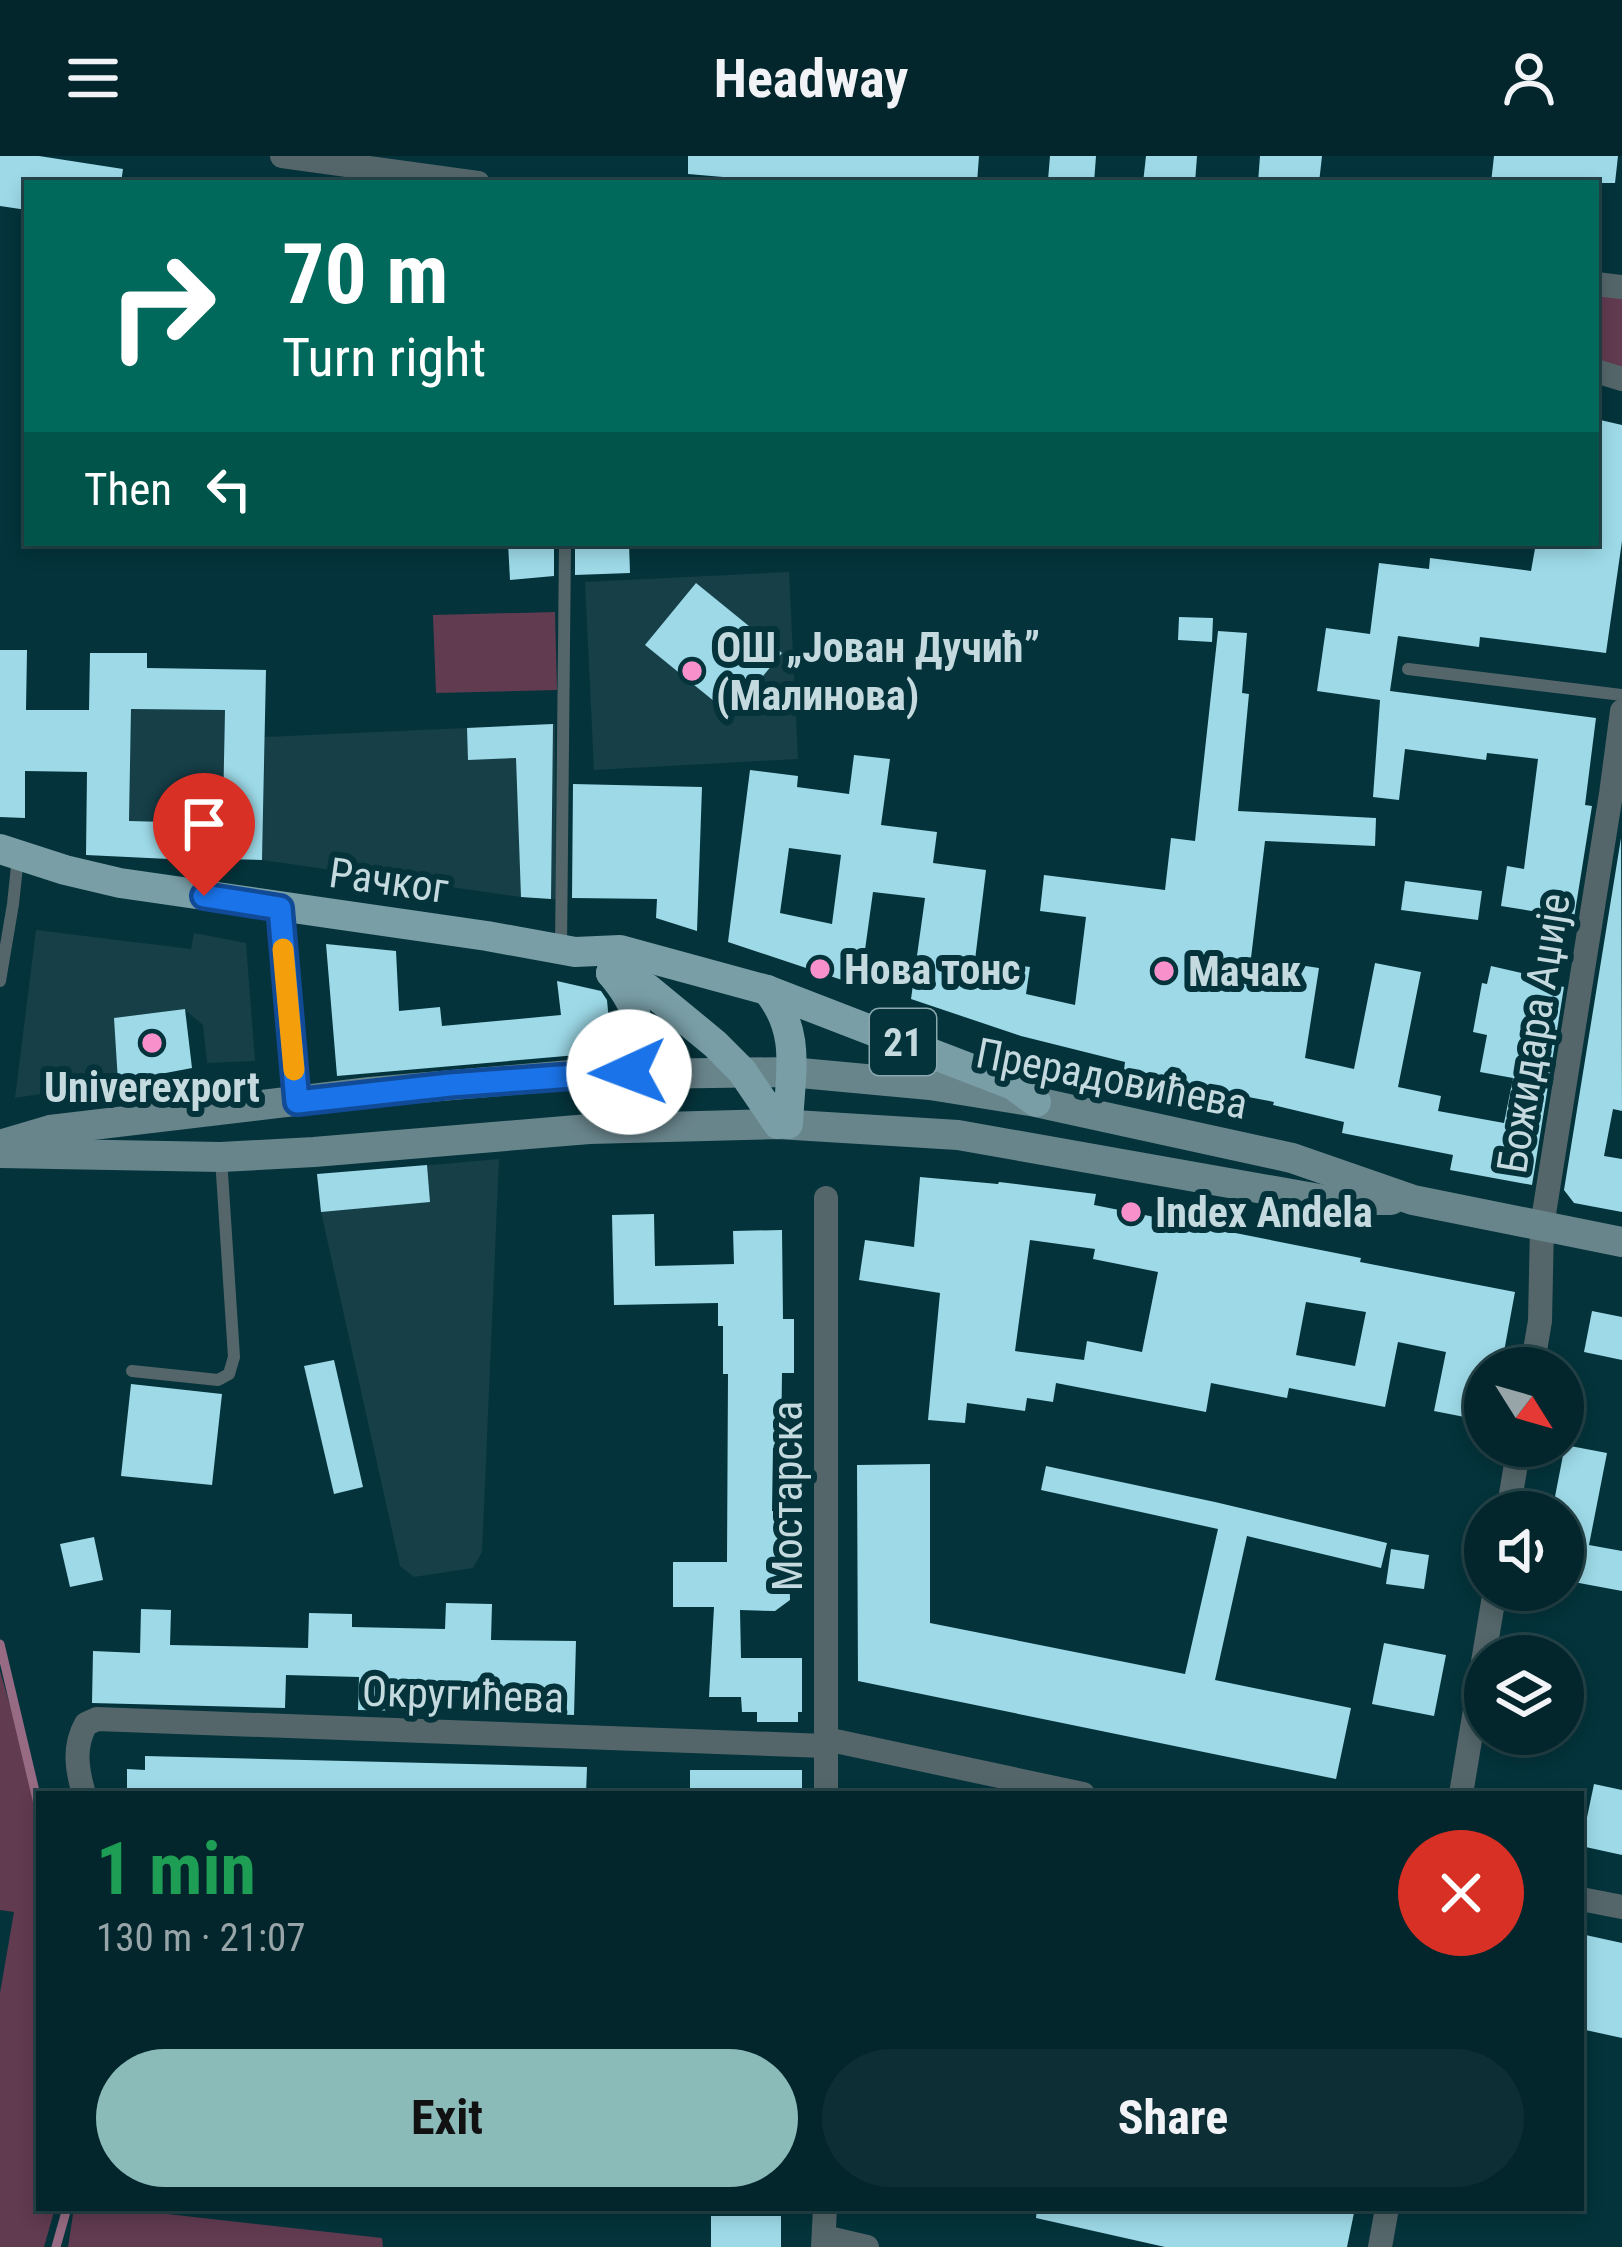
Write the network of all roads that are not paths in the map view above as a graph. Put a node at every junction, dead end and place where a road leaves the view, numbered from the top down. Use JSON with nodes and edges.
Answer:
{"nodes":[{"id":1,"x":282,"y":156,"type":"edge"},
{"id":2,"x":456,"y":180,"type":"edge"},
{"id":3,"x":565,"y":546,"type":"edge"},
{"id":4,"x":1408,"y":669,"type":"dead end"},
{"id":5,"x":1622,"y":695,"type":"edge"},
{"id":6,"x":1622,"y":711,"type":"edge"},
{"id":7,"x":1617,"y":795,"type":"edge"},
{"id":8,"x":9,"y":852,"type":"edge"},
{"id":9,"x":280,"y":908,"type":"junction"},
{"id":10,"x":568,"y":950,"type":"junction"},
{"id":11,"x":611,"y":973,"type":"junction"},
{"id":12,"x":0,"y":980,"type":"edge"},
{"id":13,"x":767,"y":990,"type":"junction"},
{"id":14,"x":742,"y":1071,"type":"junction"},
{"id":15,"x":629,"y":1072,"type":"junction"},
{"id":16,"x":790,"y":1072,"type":"junction"},
{"id":17,"x":297,"y":1102,"type":"junction"},
{"id":18,"x":1036,"y":1102,"type":"junction"},
{"id":19,"x":783,"y":1124,"type":"junction"},
{"id":20,"x":0,"y":1149,"type":"edge"},
{"id":21,"x":220,"y":1157,"type":"junction"},
{"id":22,"x":826,"y":1198,"type":"dead end"},
{"id":23,"x":1413,"y":1200,"type":"junction"},
{"id":24,"x":1542,"y":1226,"type":"junction"},
{"id":25,"x":1622,"y":1242,"type":"edge"},
{"id":26,"x":1536,"y":1347,"type":"edge"},
{"id":27,"x":132,"y":1371,"type":"dead end"},
{"id":28,"x":1492,"y":1611,"type":"edge"},
{"id":29,"x":826,"y":1743,"type":"junction"},
{"id":30,"x":83,"y":1791,"type":"edge"},
{"id":31,"x":826,"y":1791,"type":"edge"},
{"id":32,"x":1068,"y":1791,"type":"edge"},
{"id":33,"x":1462,"y":1791,"type":"edge"},
{"id":34,"x":1584,"y":1900,"type":"edge"},
{"id":35,"x":1622,"y":1907,"type":"edge"},
{"id":36,"x":825,"y":2211,"type":"edge"},
{"id":37,"x":1386,"y":2211,"type":"edge"},
{"id":38,"x":824,"y":2242,"type":"edge"},
{"id":39,"x":867,"y":2247,"type":"edge"},
{"id":40,"x":1380,"y":2247,"type":"edge"}],
"edges":[{"from":1,"to":2,"type":"street"},
{"from":3,"to":10,"type":"lane"},
{"from":4,"to":5,"type":"lane"},
{"from":6,"to":7,"type":"street","name":"Божидара Аџије"},
{"from":7,"to":24,"type":"street","name":"Божидара Аџије"},
{"from":8,"to":9,"type":"main road","name":"Рачког","number":"21"},
{"from":8,"to":12,"type":"lane"},
{"from":9,"to":10,"type":"main road","name":"Рачког","number":"21"},
{"from":9,"to":17,"type":"lane"},
{"from":10,"to":11,"type":"main road","number":"21"},
{"from":10,"to":13,"type":"main road","name":"Рачког","number":"21"},
{"from":11,"to":14,"type":"main road","number":"21"},
{"from":11,"to":15,"type":"main road"},
{"from":13,"to":16,"type":"main road"},
{"from":13,"to":18,"type":"main road","number":"21"},
{"from":14,"to":15,"type":"main road","name":"Прерадовићева"},
{"from":14,"to":16,"type":"main road","name":"Прерадовићева"},
{"from":14,"to":19,"type":"main road","number":"21"},
{"from":15,"to":17,"type":"main road","name":"Прерадовићева"},
{"from":16,"to":18,"type":"main road","name":"Прерадовићева"},
{"from":16,"to":19,"type":"main road"},
{"from":17,"to":20,"type":"main road","name":"Прерадовићева"},
{"from":18,"to":23,"type":"main road","name":"Прерадовићева"},
{"from":19,"to":21,"type":"main road","name":"Прерадовићева"},
{"from":19,"to":23,"type":"main road","name":"Прерадовићева"},
{"from":20,"to":21,"type":"main road","name":"Прерадовићева"},
{"from":21,"to":27,"type":"lane"},
{"from":22,"to":29,"type":"street","name":"Мостарска"},
{"from":23,"to":24,"type":"main road","name":"Прерадовићева"},
{"from":24,"to":25,"type":"main road","name":"Прерадовићева"},
{"from":24,"to":26,"type":"street","name":"Божидара Аџије"},
{"from":28,"to":33,"type":"street"},
{"from":29,"to":30,"type":"street","name":"Округићева"},
{"from":29,"to":31,"type":"street","name":"Мостарска"},
{"from":29,"to":32,"type":"street","name":"Округићева"},
{"from":34,"to":35,"type":"street"},
{"from":36,"to":38,"type":"street"},
{"from":37,"to":40,"type":"street"},
{"from":38,"to":39,"type":"street"}]}
